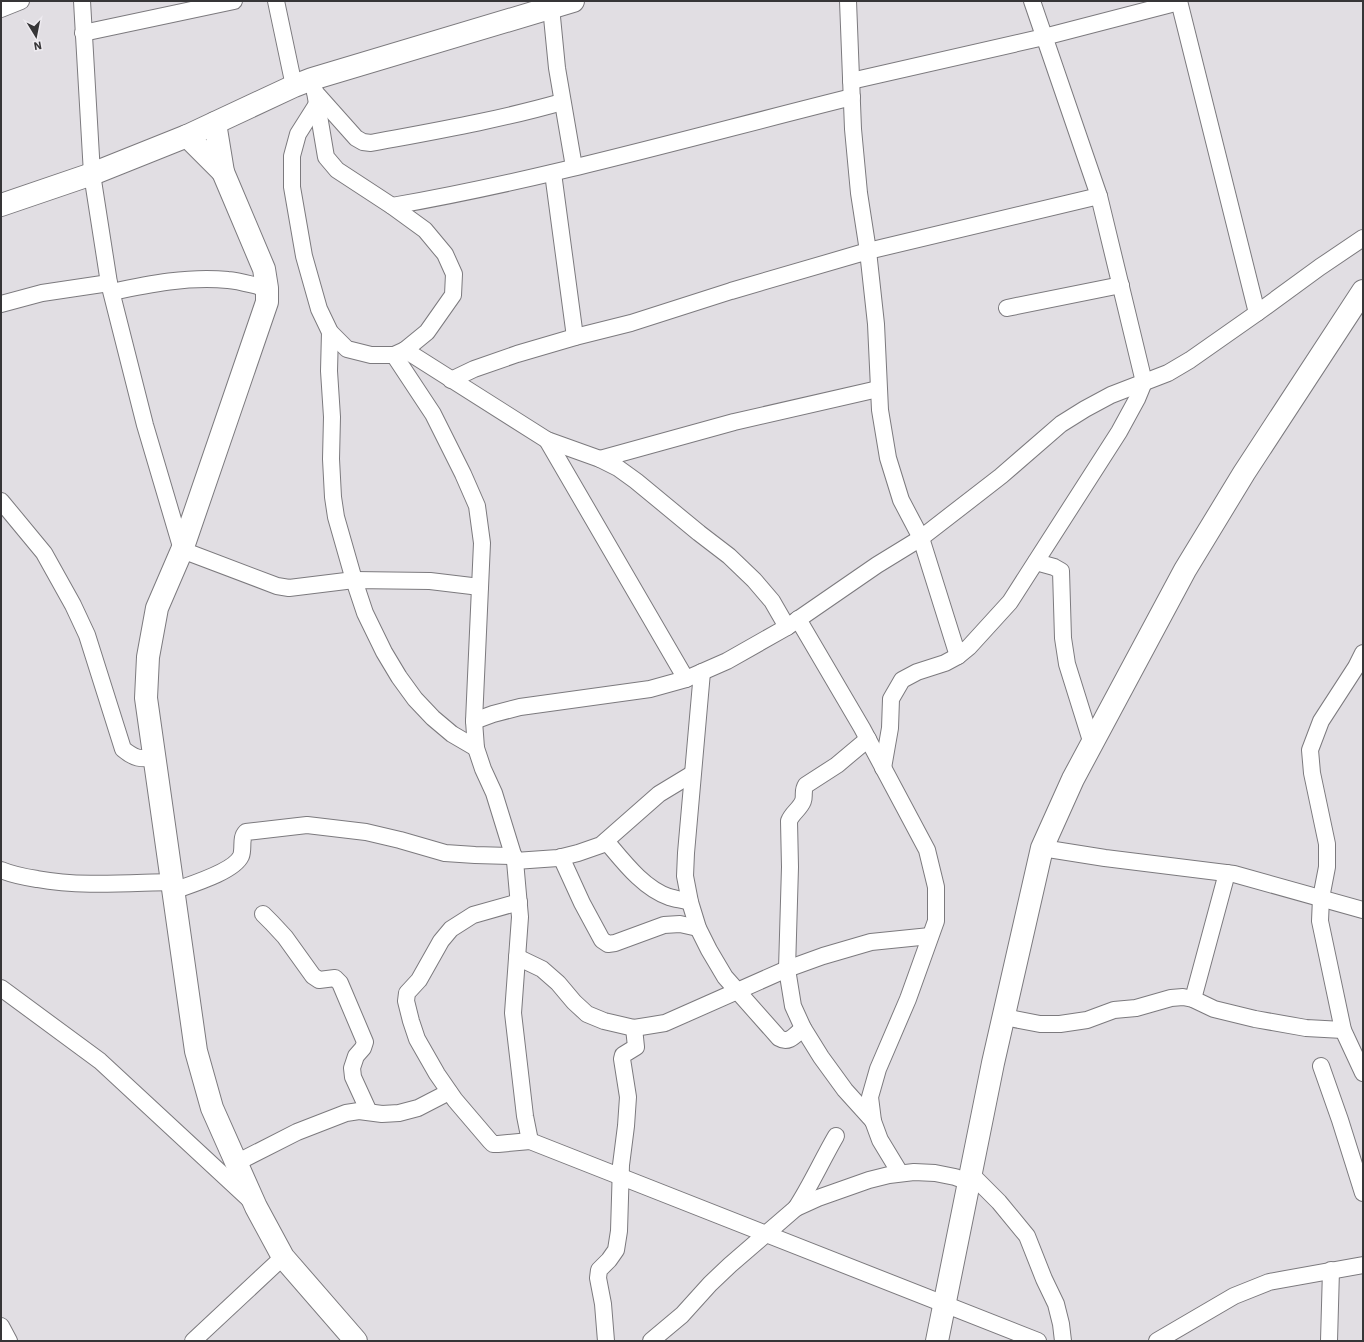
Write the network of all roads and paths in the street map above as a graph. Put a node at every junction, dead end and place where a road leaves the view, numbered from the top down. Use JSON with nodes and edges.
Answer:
{"nodes":[{"id":1,"x":21,"y":1,"type":"edge"},
{"id":2,"x":82,"y":1,"type":"edge"},
{"id":3,"x":234,"y":1,"type":"edge"},
{"id":4,"x":276,"y":1,"type":"edge"},
{"id":5,"x":848,"y":1,"type":"edge"},
{"id":6,"x":1032,"y":1,"type":"edge"},
{"id":7,"x":1179,"y":1,"type":"edge"},
{"id":8,"x":564,"y":3,"type":"edge"},
{"id":9,"x":1,"y":9,"type":"edge"},
{"id":10,"x":83,"y":33,"type":"junction"},
{"id":11,"x":1044,"y":37,"type":"junction"},
{"id":12,"x":852,"y":89,"type":"junction"},
{"id":13,"x":309,"y":90,"type":"junction"},
{"id":14,"x":562,"y":102,"type":"junction"},
{"id":15,"x":214,"y":123,"type":"junction"},
{"id":16,"x":186,"y":136,"type":"junction"},
{"id":17,"x":574,"y":167,"type":"junction"},
{"id":18,"x":223,"y":172,"type":"junction"},
{"id":19,"x":553,"y":173,"type":"junction"},
{"id":20,"x":92,"y":174,"type":"junction"},
{"id":21,"x":1099,"y":196,"type":"junction"},
{"id":22,"x":1,"y":205,"type":"edge"},
{"id":23,"x":392,"y":206,"type":"junction"},
{"id":24,"x":1363,"y":238,"type":"edge"},
{"id":25,"x":868,"y":251,"type":"junction"},
{"id":26,"x":1121,"y":286,"type":"junction"},
{"id":27,"x":110,"y":288,"type":"junction"},
{"id":28,"x":267,"y":288,"type":"junction"},
{"id":29,"x":1363,"y":291,"type":"edge"},
{"id":30,"x":1,"y":304,"type":"edge"},
{"id":31,"x":1007,"y":308,"type":"dead end"},
{"id":32,"x":1257,"y":313,"type":"junction"},
{"id":33,"x":330,"y":332,"type":"junction"},
{"id":34,"x":575,"y":337,"type":"junction"},
{"id":35,"x":400,"y":352,"type":"junction"},
{"id":36,"x":451,"y":380,"type":"junction"},
{"id":37,"x":1144,"y":382,"type":"junction"},
{"id":38,"x":878,"y":389,"type":"junction"},
{"id":39,"x":547,"y":440,"type":"junction"},
{"id":40,"x":600,"y":459,"type":"junction"},
{"id":41,"x":1,"y":501,"type":"edge"},
{"id":42,"x":921,"y":538,"type":"junction"},
{"id":43,"x":182,"y":550,"type":"junction"},
{"id":44,"x":1036,"y":562,"type":"junction"},
{"id":45,"x":354,"y":580,"type":"junction"},
{"id":46,"x":480,"y":587,"type":"junction"},
{"id":47,"x":793,"y":623,"type":"junction"},
{"id":48,"x":1363,"y":653,"type":"edge"},
{"id":49,"x":958,"y":656,"type":"junction"},
{"id":50,"x":702,"y":672,"type":"junction"},
{"id":51,"x":686,"y":679,"type":"junction"},
{"id":52,"x":474,"y":721,"type":"junction"},
{"id":53,"x":868,"y":739,"type":"junction"},
{"id":54,"x":1092,"y":744,"type":"junction"},
{"id":55,"x":476,"y":748,"type":"junction"},
{"id":56,"x":155,"y":758,"type":"junction"},
{"id":57,"x":884,"y":768,"type":"junction"},
{"id":58,"x":692,"y":774,"type":"junction"},
{"id":59,"x":606,"y":841,"type":"junction"},
{"id":60,"x":1042,"y":848,"type":"junction"},
{"id":61,"x":561,"y":857,"type":"junction"},
{"id":62,"x":515,"y":859,"type":"junction"},
{"id":63,"x":1,"y":870,"type":"edge"},
{"id":64,"x":1227,"y":873,"type":"junction"},
{"id":65,"x":172,"y":886,"type":"junction"},
{"id":66,"x":1321,"y":898,"type":"junction"},
{"id":67,"x":519,"y":902,"type":"junction"},
{"id":68,"x":690,"y":902,"type":"junction"},
{"id":69,"x":1363,"y":910,"type":"edge"},
{"id":70,"x":263,"y":914,"type":"dead end"},
{"id":71,"x":698,"y":928,"type":"junction"},
{"id":72,"x":930,"y":936,"type":"junction"},
{"id":73,"x":517,"y":956,"type":"junction"},
{"id":74,"x":787,"y":969,"type":"junction"},
{"id":75,"x":1,"y":988,"type":"edge"},
{"id":76,"x":738,"y":992,"type":"junction"},
{"id":77,"x":1193,"y":999,"type":"junction"},
{"id":78,"x":1004,"y":1017,"type":"junction"},
{"id":79,"x":634,"y":1028,"type":"junction"},
{"id":80,"x":803,"y":1028,"type":"junction"},
{"id":81,"x":1343,"y":1030,"type":"junction"},
{"id":82,"x":1321,"y":1066,"type":"dead end"},
{"id":83,"x":1363,"y":1073,"type":"edge"},
{"id":84,"x":449,"y":1092,"type":"junction"},
{"id":85,"x":370,"y":1112,"type":"junction"},
{"id":86,"x":873,"y":1120,"type":"junction"},
{"id":87,"x":836,"y":1136,"type":"dead end"},
{"id":88,"x":530,"y":1141,"type":"junction"},
{"id":89,"x":236,"y":1163,"type":"junction"},
{"id":90,"x":900,"y":1173,"type":"junction"},
{"id":91,"x":621,"y":1176,"type":"junction"},
{"id":92,"x":970,"y":1178,"type":"junction"},
{"id":93,"x":1363,"y":1193,"type":"edge"},
{"id":94,"x":256,"y":1207,"type":"junction"},
{"id":95,"x":796,"y":1208,"type":"junction"},
{"id":96,"x":766,"y":1234,"type":"junction"},
{"id":97,"x":283,"y":1257,"type":"junction"},
{"id":98,"x":1363,"y":1265,"type":"edge"},
{"id":99,"x":1331,"y":1270,"type":"junction"},
{"id":100,"x":945,"y":1304,"type":"junction"},
{"id":101,"x":1,"y":1326,"type":"edge"},
{"id":102,"x":9,"y":1341,"type":"edge"},
{"id":103,"x":194,"y":1341,"type":"edge"},
{"id":104,"x":356,"y":1341,"type":"edge"},
{"id":105,"x":606,"y":1341,"type":"edge"},
{"id":106,"x":651,"y":1341,"type":"edge"},
{"id":107,"x":937,"y":1341,"type":"edge"},
{"id":108,"x":1038,"y":1341,"type":"edge"},
{"id":109,"x":1063,"y":1341,"type":"edge"},
{"id":110,"x":1157,"y":1341,"type":"edge"},
{"id":111,"x":1329,"y":1341,"type":"edge"}],
"edges":[{"from":1,"to":9,"type":"street"},
{"from":2,"to":10,"type":"street"},
{"from":3,"to":10,"type":"street"},
{"from":4,"to":13,"type":"street"},
{"from":5,"to":12,"type":"street"},
{"from":6,"to":11,"type":"street"},
{"from":7,"to":11,"type":"street"},
{"from":7,"to":32,"type":"street"},
{"from":8,"to":13,"type":"street"},
{"from":8,"to":14,"type":"street"},
{"from":10,"to":20,"type":"street"},
{"from":11,"to":12,"type":"street"},
{"from":11,"to":21,"type":"street"},
{"from":12,"to":17,"type":"street"},
{"from":12,"to":25,"type":"street"},
{"from":13,"to":14,"type":"street"},
{"from":13,"to":15,"type":"street"},
{"from":13,"to":23,"type":"street"},
{"from":13,"to":33,"type":"street"},
{"from":14,"to":17,"type":"street"},
{"from":15,"to":16,"type":"street"},
{"from":15,"to":18,"type":"street"},
{"from":16,"to":18,"type":"street"},
{"from":16,"to":20,"type":"street"},
{"from":17,"to":19,"type":"street"},
{"from":18,"to":28,"type":"street"},
{"from":19,"to":23,"type":"street"},
{"from":19,"to":34,"type":"street"},
{"from":20,"to":22,"type":"street"},
{"from":20,"to":27,"type":"street"},
{"from":21,"to":25,"type":"street"},
{"from":21,"to":26,"type":"street"},
{"from":23,"to":35,"type":"street"},
{"from":24,"to":32,"type":"street"},
{"from":25,"to":34,"type":"street"},
{"from":25,"to":38,"type":"street"},
{"from":26,"to":31,"type":"street"},
{"from":26,"to":37,"type":"street"},
{"from":27,"to":28,"type":"street"},
{"from":27,"to":30,"type":"street"},
{"from":27,"to":43,"type":"street"},
{"from":28,"to":43,"type":"street"},
{"from":29,"to":54,"type":"street"},
{"from":32,"to":37,"type":"street"},
{"from":33,"to":35,"type":"street"},
{"from":33,"to":45,"type":"street"},
{"from":34,"to":36,"type":"street"},
{"from":35,"to":36,"type":"street"},
{"from":35,"to":46,"type":"street"},
{"from":36,"to":39,"type":"street"},
{"from":37,"to":42,"type":"street"},
{"from":37,"to":44,"type":"street"},
{"from":38,"to":40,"type":"street"},
{"from":38,"to":42,"type":"street"},
{"from":39,"to":40,"type":"street"},
{"from":39,"to":51,"type":"street"},
{"from":40,"to":47,"type":"street"},
{"from":41,"to":56,"type":"street"},
{"from":42,"to":47,"type":"street"},
{"from":42,"to":49,"type":"street"},
{"from":43,"to":45,"type":"street"},
{"from":43,"to":56,"type":"street"},
{"from":44,"to":49,"type":"street"},
{"from":44,"to":54,"type":"street"},
{"from":45,"to":46,"type":"street"},
{"from":45,"to":55,"type":"street"},
{"from":46,"to":52,"type":"street"},
{"from":47,"to":50,"type":"street"},
{"from":47,"to":53,"type":"street"},
{"from":48,"to":66,"type":"street"},
{"from":49,"to":57,"type":"street"},
{"from":50,"to":51,"type":"street"},
{"from":50,"to":58,"type":"street"},
{"from":51,"to":52,"type":"street"},
{"from":52,"to":55,"type":"street"},
{"from":53,"to":57,"type":"street"},
{"from":53,"to":74,"type":"street"},
{"from":54,"to":60,"type":"street"},
{"from":55,"to":62,"type":"street"},
{"from":56,"to":65,"type":"street"},
{"from":57,"to":72,"type":"street"},
{"from":58,"to":59,"type":"street"},
{"from":58,"to":68,"type":"street"},
{"from":59,"to":61,"type":"street"},
{"from":59,"to":68,"type":"street"},
{"from":60,"to":64,"type":"street"},
{"from":60,"to":78,"type":"street"},
{"from":61,"to":62,"type":"street"},
{"from":61,"to":71,"type":"street"},
{"from":62,"to":65,"type":"street"},
{"from":62,"to":67,"type":"street"},
{"from":63,"to":65,"type":"street"},
{"from":64,"to":66,"type":"street"},
{"from":64,"to":77,"type":"street"},
{"from":65,"to":89,"type":"street"},
{"from":66,"to":69,"type":"street"},
{"from":66,"to":81,"type":"street"},
{"from":67,"to":73,"type":"street"},
{"from":67,"to":84,"type":"street"},
{"from":68,"to":71,"type":"street"},
{"from":70,"to":85,"type":"street"},
{"from":71,"to":76,"type":"street"},
{"from":72,"to":74,"type":"street"},
{"from":72,"to":86,"type":"street"},
{"from":73,"to":79,"type":"street"},
{"from":73,"to":88,"type":"street"},
{"from":74,"to":76,"type":"street"},
{"from":74,"to":80,"type":"street"},
{"from":75,"to":94,"type":"street"},
{"from":76,"to":79,"type":"street"},
{"from":76,"to":80,"type":"street"},
{"from":77,"to":78,"type":"street"},
{"from":77,"to":81,"type":"street"},
{"from":78,"to":92,"type":"street"},
{"from":79,"to":91,"type":"street"},
{"from":80,"to":86,"type":"street"},
{"from":81,"to":83,"type":"street"},
{"from":82,"to":93,"type":"street"},
{"from":84,"to":85,"type":"street"},
{"from":84,"to":88,"type":"street"},
{"from":85,"to":89,"type":"street"},
{"from":86,"to":90,"type":"street"},
{"from":87,"to":95,"type":"street"},
{"from":88,"to":91,"type":"street"},
{"from":89,"to":94,"type":"street"},
{"from":90,"to":92,"type":"street"},
{"from":90,"to":95,"type":"street"},
{"from":91,"to":96,"type":"street"},
{"from":91,"to":105,"type":"street"},
{"from":92,"to":100,"type":"street"},
{"from":92,"to":109,"type":"street"},
{"from":94,"to":97,"type":"street"},
{"from":95,"to":96,"type":"street"},
{"from":96,"to":100,"type":"street"},
{"from":96,"to":106,"type":"street"},
{"from":97,"to":103,"type":"street"},
{"from":97,"to":104,"type":"street"},
{"from":98,"to":99,"type":"street"},
{"from":99,"to":110,"type":"street"},
{"from":99,"to":111,"type":"street"},
{"from":100,"to":107,"type":"street"},
{"from":100,"to":108,"type":"street"},
{"from":101,"to":102,"type":"street"}]}
